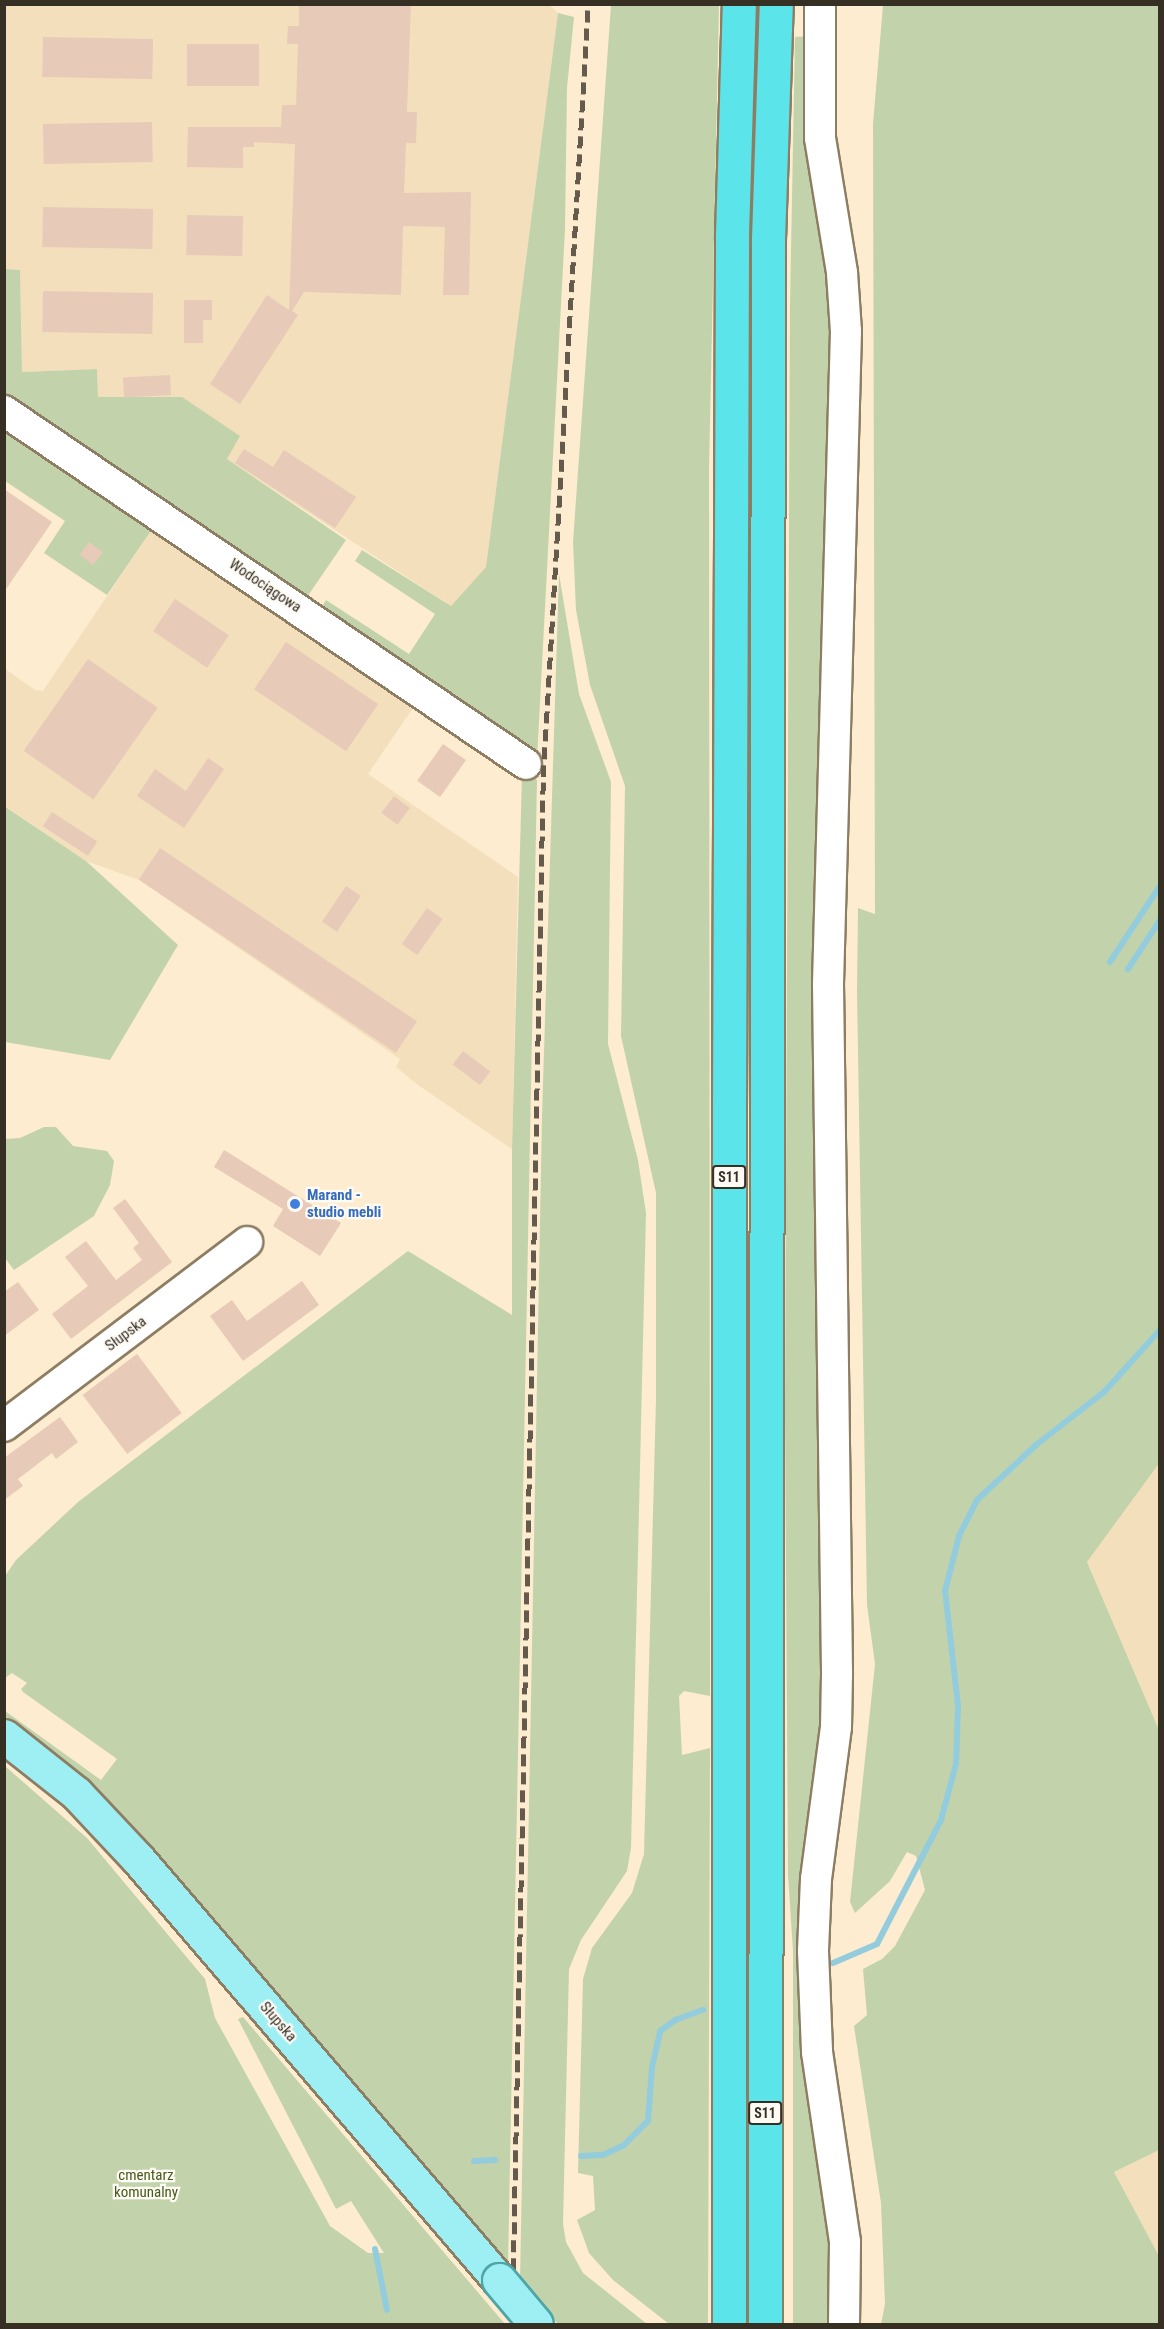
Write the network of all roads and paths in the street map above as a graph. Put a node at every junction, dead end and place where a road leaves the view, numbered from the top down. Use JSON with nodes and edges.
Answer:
{"nodes":[{"id":1,"x":820,"y":12,"type":"edge"},
{"id":2,"x":776,"y":15,"type":"edge"},
{"id":3,"x":738,"y":17,"type":"edge"},
{"id":4,"x":4,"y":411,"type":"edge"},
{"id":5,"x":526,"y":764,"type":"dead end"},
{"id":6,"x":247,"y":1242,"type":"dead end"},
{"id":7,"x":4,"y":1426,"type":"edge"},
{"id":8,"x":4,"y":1736,"type":"edge"},
{"id":9,"x":536,"y":2325,"type":"edge"},
{"id":10,"x":729,"y":2325,"type":"edge"},
{"id":11,"x":765,"y":2325,"type":"edge"},
{"id":12,"x":844,"y":2325,"type":"edge"}],
"edges":[{"from":1,"to":12,"type":"street"},
{"from":2,"to":11,"type":"highway","number":"S11"},
{"from":3,"to":10,"type":"highway","number":"S11"},
{"from":4,"to":5,"type":"street","name":"Wodociągowa"},
{"from":6,"to":7,"type":"street","name":"Słupska"},
{"from":8,"to":9,"type":"main road","name":"Słupska","bridge":true}]}
